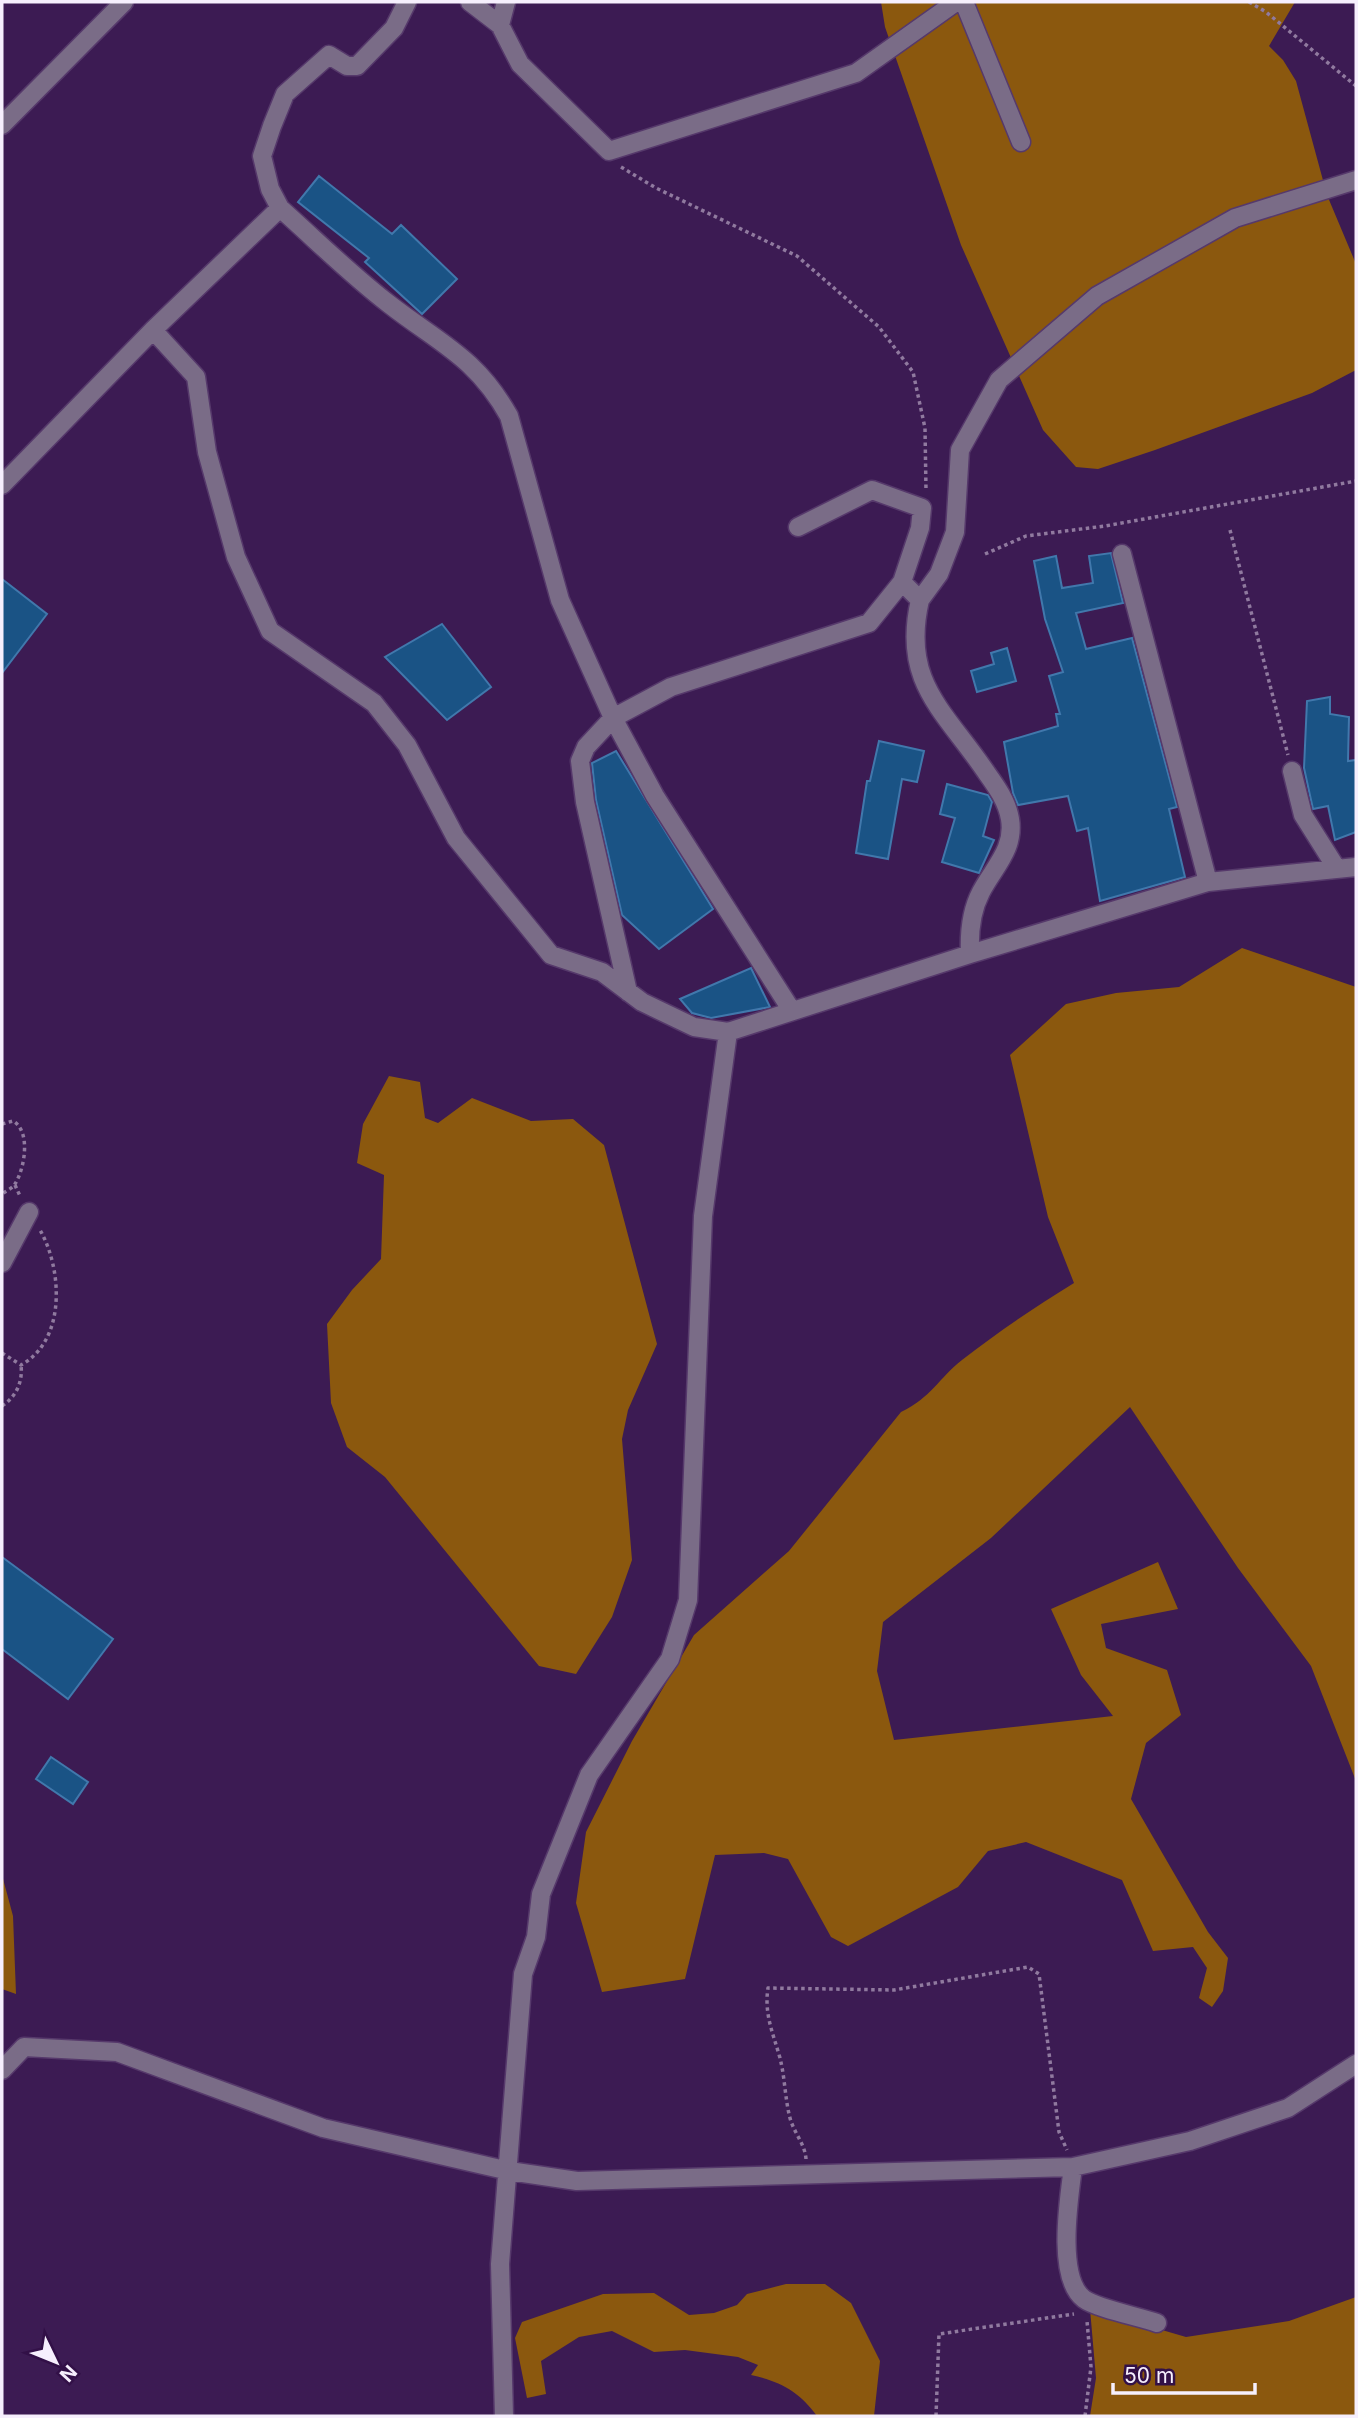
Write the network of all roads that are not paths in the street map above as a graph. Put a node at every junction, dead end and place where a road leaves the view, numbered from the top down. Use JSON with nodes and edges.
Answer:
{"nodes":[{"id":1,"x":124,"y":2,"type":"edge"},
{"id":2,"x":407,"y":2,"type":"edge"},
{"id":3,"x":470,"y":2,"type":"edge"},
{"id":4,"x":506,"y":2,"type":"edge"},
{"id":5,"x":956,"y":2,"type":"edge"},
{"id":6,"x":964,"y":2,"type":"edge"},
{"id":7,"x":500,"y":25,"type":"junction"},
{"id":8,"x":2,"y":125,"type":"edge"},
{"id":9,"x":1021,"y":142,"type":"dead end"},
{"id":10,"x":1356,"y":180,"type":"edge"},
{"id":11,"x":280,"y":208,"type":"junction"},
{"id":12,"x":153,"y":330,"type":"junction"},
{"id":13,"x":2,"y":485,"type":"edge"},
{"id":14,"x":798,"y":527,"type":"dead end"},
{"id":15,"x":1122,"y":554,"type":"dead end"},
{"id":16,"x":902,"y":582,"type":"junction"},
{"id":17,"x":920,"y":600,"type":"junction"},
{"id":18,"x":612,"y":718,"type":"junction"},
{"id":19,"x":1292,"y":771,"type":"road end"},
{"id":20,"x":1356,"y":867,"type":"edge"},
{"id":21,"x":1337,"y":869,"type":"junction"},
{"id":22,"x":1208,"y":882,"type":"junction"},
{"id":23,"x":970,"y":954,"type":"junction"},
{"id":24,"x":628,"y":992,"type":"junction"},
{"id":25,"x":792,"y":1011,"type":"junction"},
{"id":26,"x":729,"y":1032,"type":"junction"},
{"id":27,"x":29,"y":1212,"type":"road end"},
{"id":28,"x":2,"y":1263,"type":"edge"},
{"id":29,"x":1356,"y":2064,"type":"edge"},
{"id":30,"x":2,"y":2070,"type":"edge"},
{"id":31,"x":1073,"y":2167,"type":"junction"},
{"id":32,"x":509,"y":2171,"type":"junction"},
{"id":33,"x":1157,"y":2323,"type":"dead end"},
{"id":34,"x":503,"y":2416,"type":"edge"}],
"edges":[{"from":1,"to":8,"type":"street"},
{"from":2,"to":11,"type":"street"},
{"from":3,"to":7,"type":"street"},
{"from":4,"to":7,"type":"street"},
{"from":5,"to":7,"type":"street"},
{"from":6,"to":9,"type":"street"},
{"from":10,"to":17,"type":"street"},
{"from":11,"to":12,"type":"street"},
{"from":11,"to":18,"type":"street"},
{"from":12,"to":13,"type":"street"},
{"from":12,"to":24,"type":"street"},
{"from":14,"to":16,"type":"street"},
{"from":15,"to":22,"type":"street"},
{"from":16,"to":17,"type":"street"},
{"from":16,"to":18,"type":"street"},
{"from":17,"to":23,"type":"street"},
{"from":18,"to":24,"type":"street"},
{"from":18,"to":25,"type":"street"},
{"from":19,"to":21,"type":"street"},
{"from":20,"to":21,"type":"street"},
{"from":21,"to":22,"type":"street"},
{"from":22,"to":23,"type":"street"},
{"from":23,"to":25,"type":"street"},
{"from":24,"to":26,"type":"street"},
{"from":25,"to":26,"type":"street"},
{"from":26,"to":32,"type":"street"},
{"from":27,"to":28,"type":"street"},
{"from":29,"to":31,"type":"street"},
{"from":30,"to":32,"type":"street"},
{"from":31,"to":32,"type":"street"},
{"from":31,"to":33,"type":"street"},
{"from":32,"to":34,"type":"street"}]}
